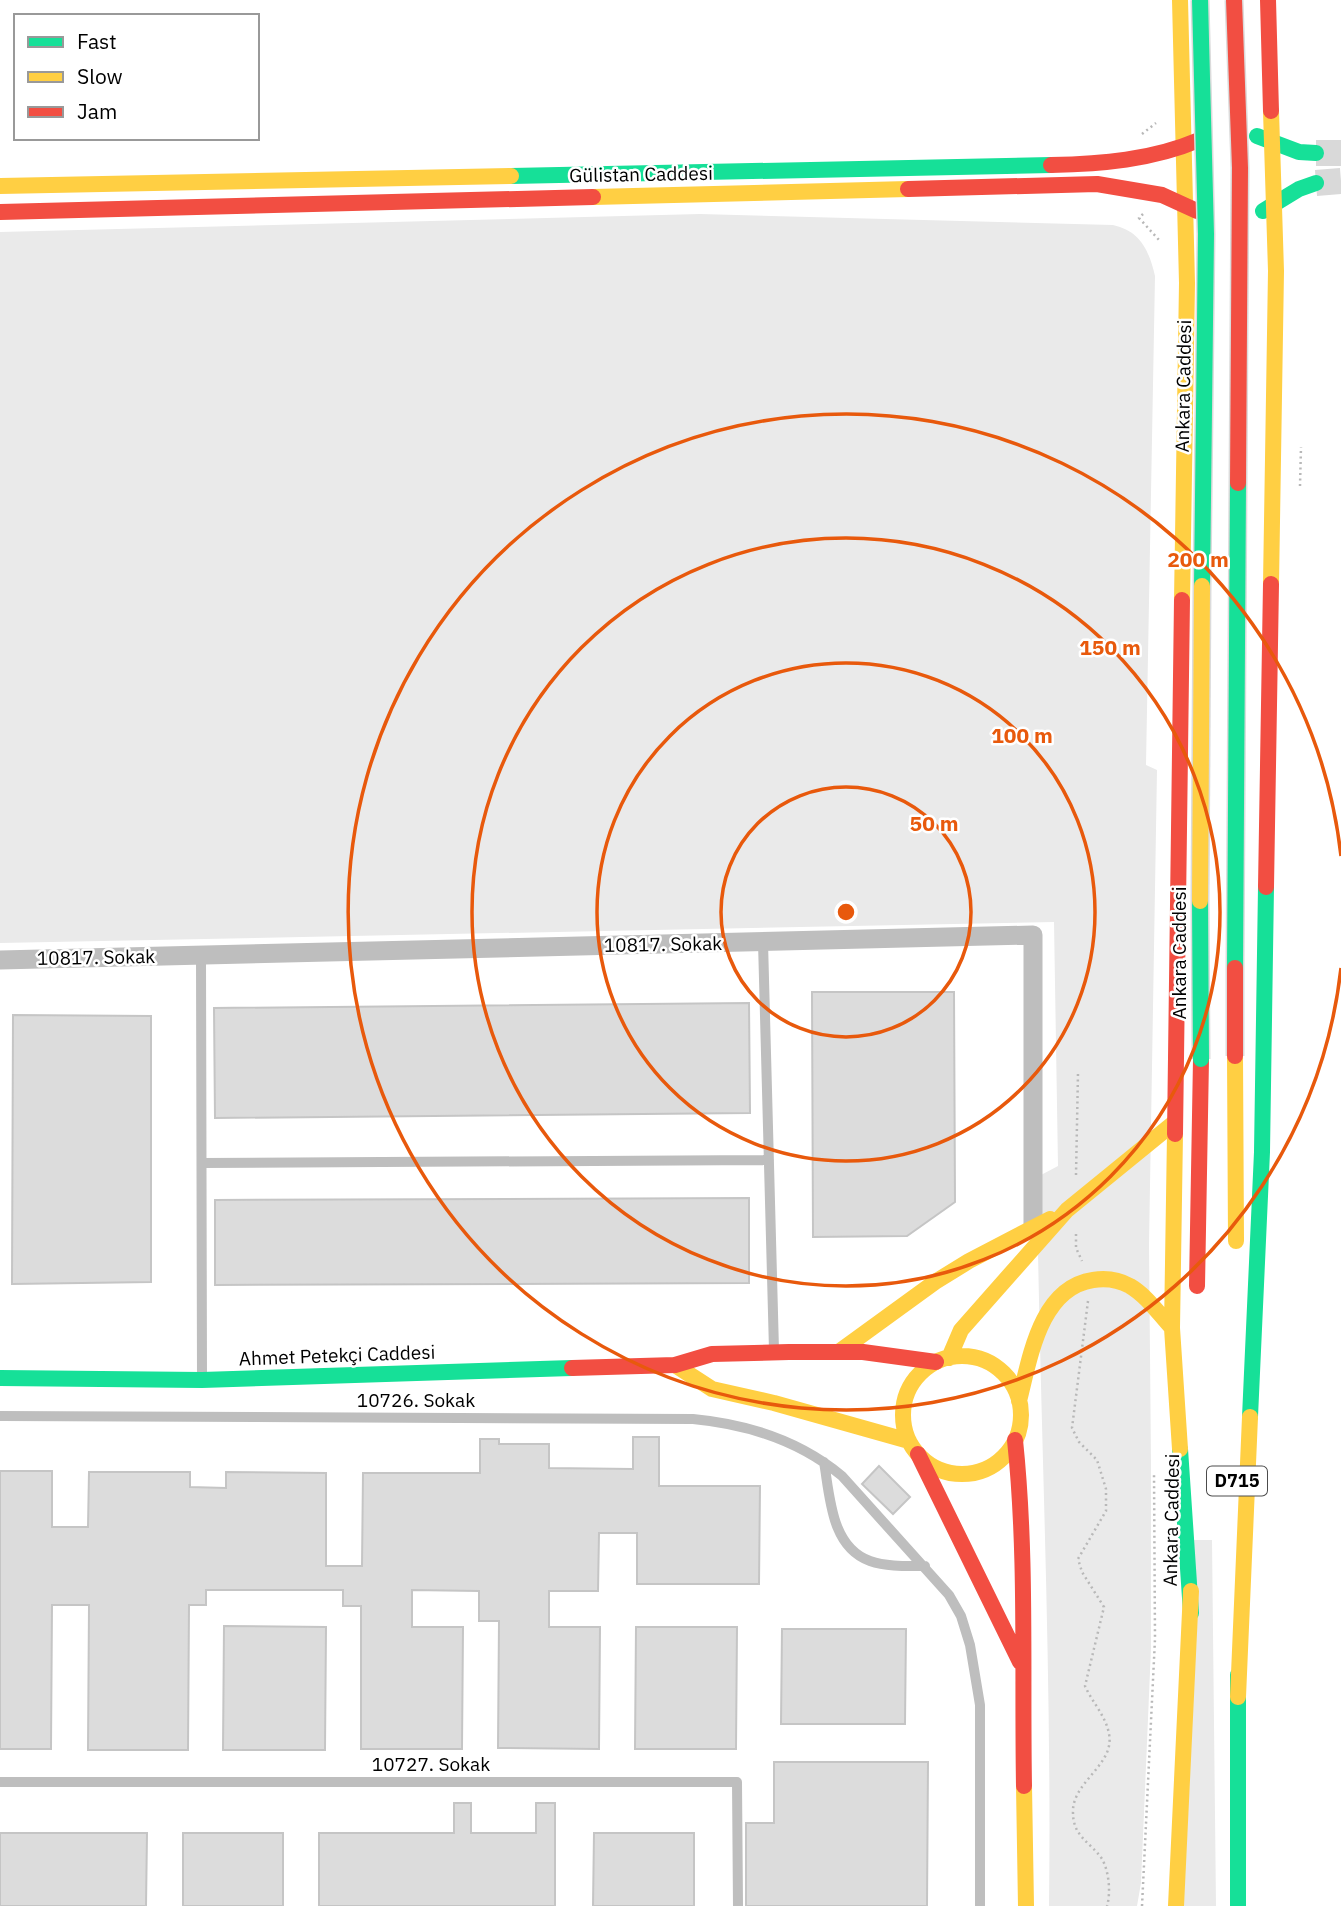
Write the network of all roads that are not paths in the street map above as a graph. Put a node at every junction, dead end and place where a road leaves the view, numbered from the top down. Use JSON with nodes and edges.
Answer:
{"nodes":[{"id":1,"x":1180,"y":0,"type":"edge"},
{"id":2,"x":1200,"y":0,"type":"edge"},
{"id":3,"x":1234,"y":0,"type":"edge"},
{"id":4,"x":1268,"y":0,"type":"edge"},
{"id":5,"x":1273,"y":142,"type":"junction"},
{"id":6,"x":1185,"y":146,"type":"junction"},
{"id":7,"x":1316,"y":153,"type":"tunnel mouth"},
{"id":8,"x":1316,"y":183,"type":"tunnel mouth"},
{"id":9,"x":0,"y":186,"type":"edge"},
{"id":10,"x":1186,"y":204,"type":"junction"},
{"id":11,"x":1273,"y":205,"type":"junction"},
{"id":12,"x":0,"y":212,"type":"edge"},
{"id":13,"x":763,"y":942,"type":"junction"},
{"id":14,"x":201,"y":955,"type":"junction"},
{"id":15,"x":0,"y":960,"type":"edge"},
{"id":16,"x":1175,"y":1122,"type":"junction"},
{"id":17,"x":769,"y":1160,"type":"junction"},
{"id":18,"x":202,"y":1163,"type":"junction"},
{"id":19,"x":1072,"y":1206,"type":"junction"},
{"id":20,"x":1033,"y":1228,"type":"junction"},
{"id":21,"x":1236,"y":1251,"type":"dead end"},
{"id":22,"x":1196,"y":1308,"type":"dead end"},
{"id":23,"x":1172,"y":1328,"type":"junction"},
{"id":24,"x":840,"y":1351,"type":"junction"},
{"id":25,"x":775,"y":1352,"type":"junction"},
{"id":26,"x":942,"y":1360,"type":"junction"},
{"id":27,"x":1237,"y":1363,"type":"dead end"},
{"id":28,"x":674,"y":1365,"type":"junction"},
{"id":29,"x":0,"y":1378,"type":"edge"},
{"id":30,"x":202,"y":1380,"type":"junction"},
{"id":31,"x":1019,"y":1401,"type":"junction"},
{"id":32,"x":0,"y":1416,"type":"edge"},
{"id":33,"x":1194,"y":1419,"type":"dead end"},
{"id":34,"x":1015,"y":1440,"type":"junction"},
{"id":35,"x":913,"y":1446,"type":"junction"},
{"id":36,"x":824,"y":1462,"type":"junction"},
{"id":37,"x":925,"y":1566,"type":"junction"},
{"id":38,"x":1191,"y":1613,"type":"junction"},
{"id":39,"x":1022,"y":1666,"type":"junction"},
{"id":40,"x":1238,"y":1697,"type":"junction"},
{"id":41,"x":0,"y":1782,"type":"edge"},
{"id":42,"x":738,"y":1906,"type":"edge"},
{"id":43,"x":980,"y":1906,"type":"edge"},
{"id":44,"x":1027,"y":1906,"type":"edge"},
{"id":45,"x":1176,"y":1906,"type":"edge"},
{"id":46,"x":1238,"y":1906,"type":"edge"}],
"edges":[{"from":1,"to":6,"type":"main road"},
{"from":2,"to":22,"type":"main road","name":"Ankara Caddesi","bridge":true},
{"from":3,"to":21,"type":"main road","bridge":true},
{"from":4,"to":5,"type":"main road"},
{"from":5,"to":6,"type":"main road","name":"Gülistan Caddesi"},
{"from":5,"to":7,"type":"main road","name":"Gülistan Caddesi"},
{"from":5,"to":11,"type":"main road"},
{"from":6,"to":9,"type":"main road","name":"Gülistan Caddesi"},
{"from":6,"to":10,"type":"main road"},
{"from":8,"to":11,"type":"main road","name":"Gülistan Caddesi"},
{"from":10,"to":11,"type":"main road","name":"Gülistan Caddesi"},
{"from":10,"to":12,"type":"main road","name":"Gülistan Caddesi"},
{"from":10,"to":16,"type":"main road"},
{"from":11,"to":40,"type":"main road"},
{"from":13,"to":14,"type":"street","name":"10817. Sokak"},
{"from":13,"to":17,"type":"lane"},
{"from":13,"to":20,"type":"street","name":"10817. Sokak"},
{"from":14,"to":15,"type":"street","name":"10817. Sokak"},
{"from":14,"to":18,"type":"lane"},
{"from":16,"to":19,"type":"main road"},
{"from":16,"to":23,"type":"main road"},
{"from":17,"to":18,"type":"lane"},
{"from":17,"to":25,"type":"lane"},
{"from":18,"to":30,"type":"lane"},
{"from":19,"to":20,"type":"main road"},
{"from":19,"to":26,"type":"main road"},
{"from":20,"to":24,"type":"main road"},
{"from":23,"to":31,"type":"main road"},
{"from":23,"to":38,"type":"main road"},
{"from":24,"to":25,"type":"main road","name":"Ahmet Petekçi Caddesi"},
{"from":24,"to":26,"type":"main road","name":"Ahmet Petekçi Caddesi"},
{"from":25,"to":28,"type":"main road","name":"Ahmet Petekçi Caddesi"},
{"from":26,"to":31,"type":"main road"},
{"from":26,"to":35,"type":"main road"},
{"from":27,"to":40,"type":"main road","number":"D715"},
{"from":28,"to":30,"type":"main road","name":"Ahmet Petekçi Caddesi"},
{"from":28,"to":35,"type":"main road"},
{"from":29,"to":30,"type":"main road","name":"Ahmet Petekçi Caddesi"},
{"from":31,"to":34,"type":"main road"},
{"from":32,"to":36,"type":"lane","name":"10726. Sokak"},
{"from":33,"to":38,"type":"main road","name":"Ankara Caddesi","number":"D715"},
{"from":34,"to":35,"type":"main road"},
{"from":34,"to":39,"type":"main road"},
{"from":35,"to":39,"type":"main road"},
{"from":36,"to":37,"type":"lane","name":"10726. Sokak"},
{"from":36,"to":37,"type":"lane"},
{"from":37,"to":43,"type":"lane","name":"10726. Sokak"},
{"from":38,"to":45,"type":"main road","name":"Ankara Caddesi","number":"D715"},
{"from":39,"to":44,"type":"main road"},
{"from":40,"to":46,"type":"main road","number":"D715"},
{"from":41,"to":42,"type":"lane","name":"10727. Sokak"}]}
